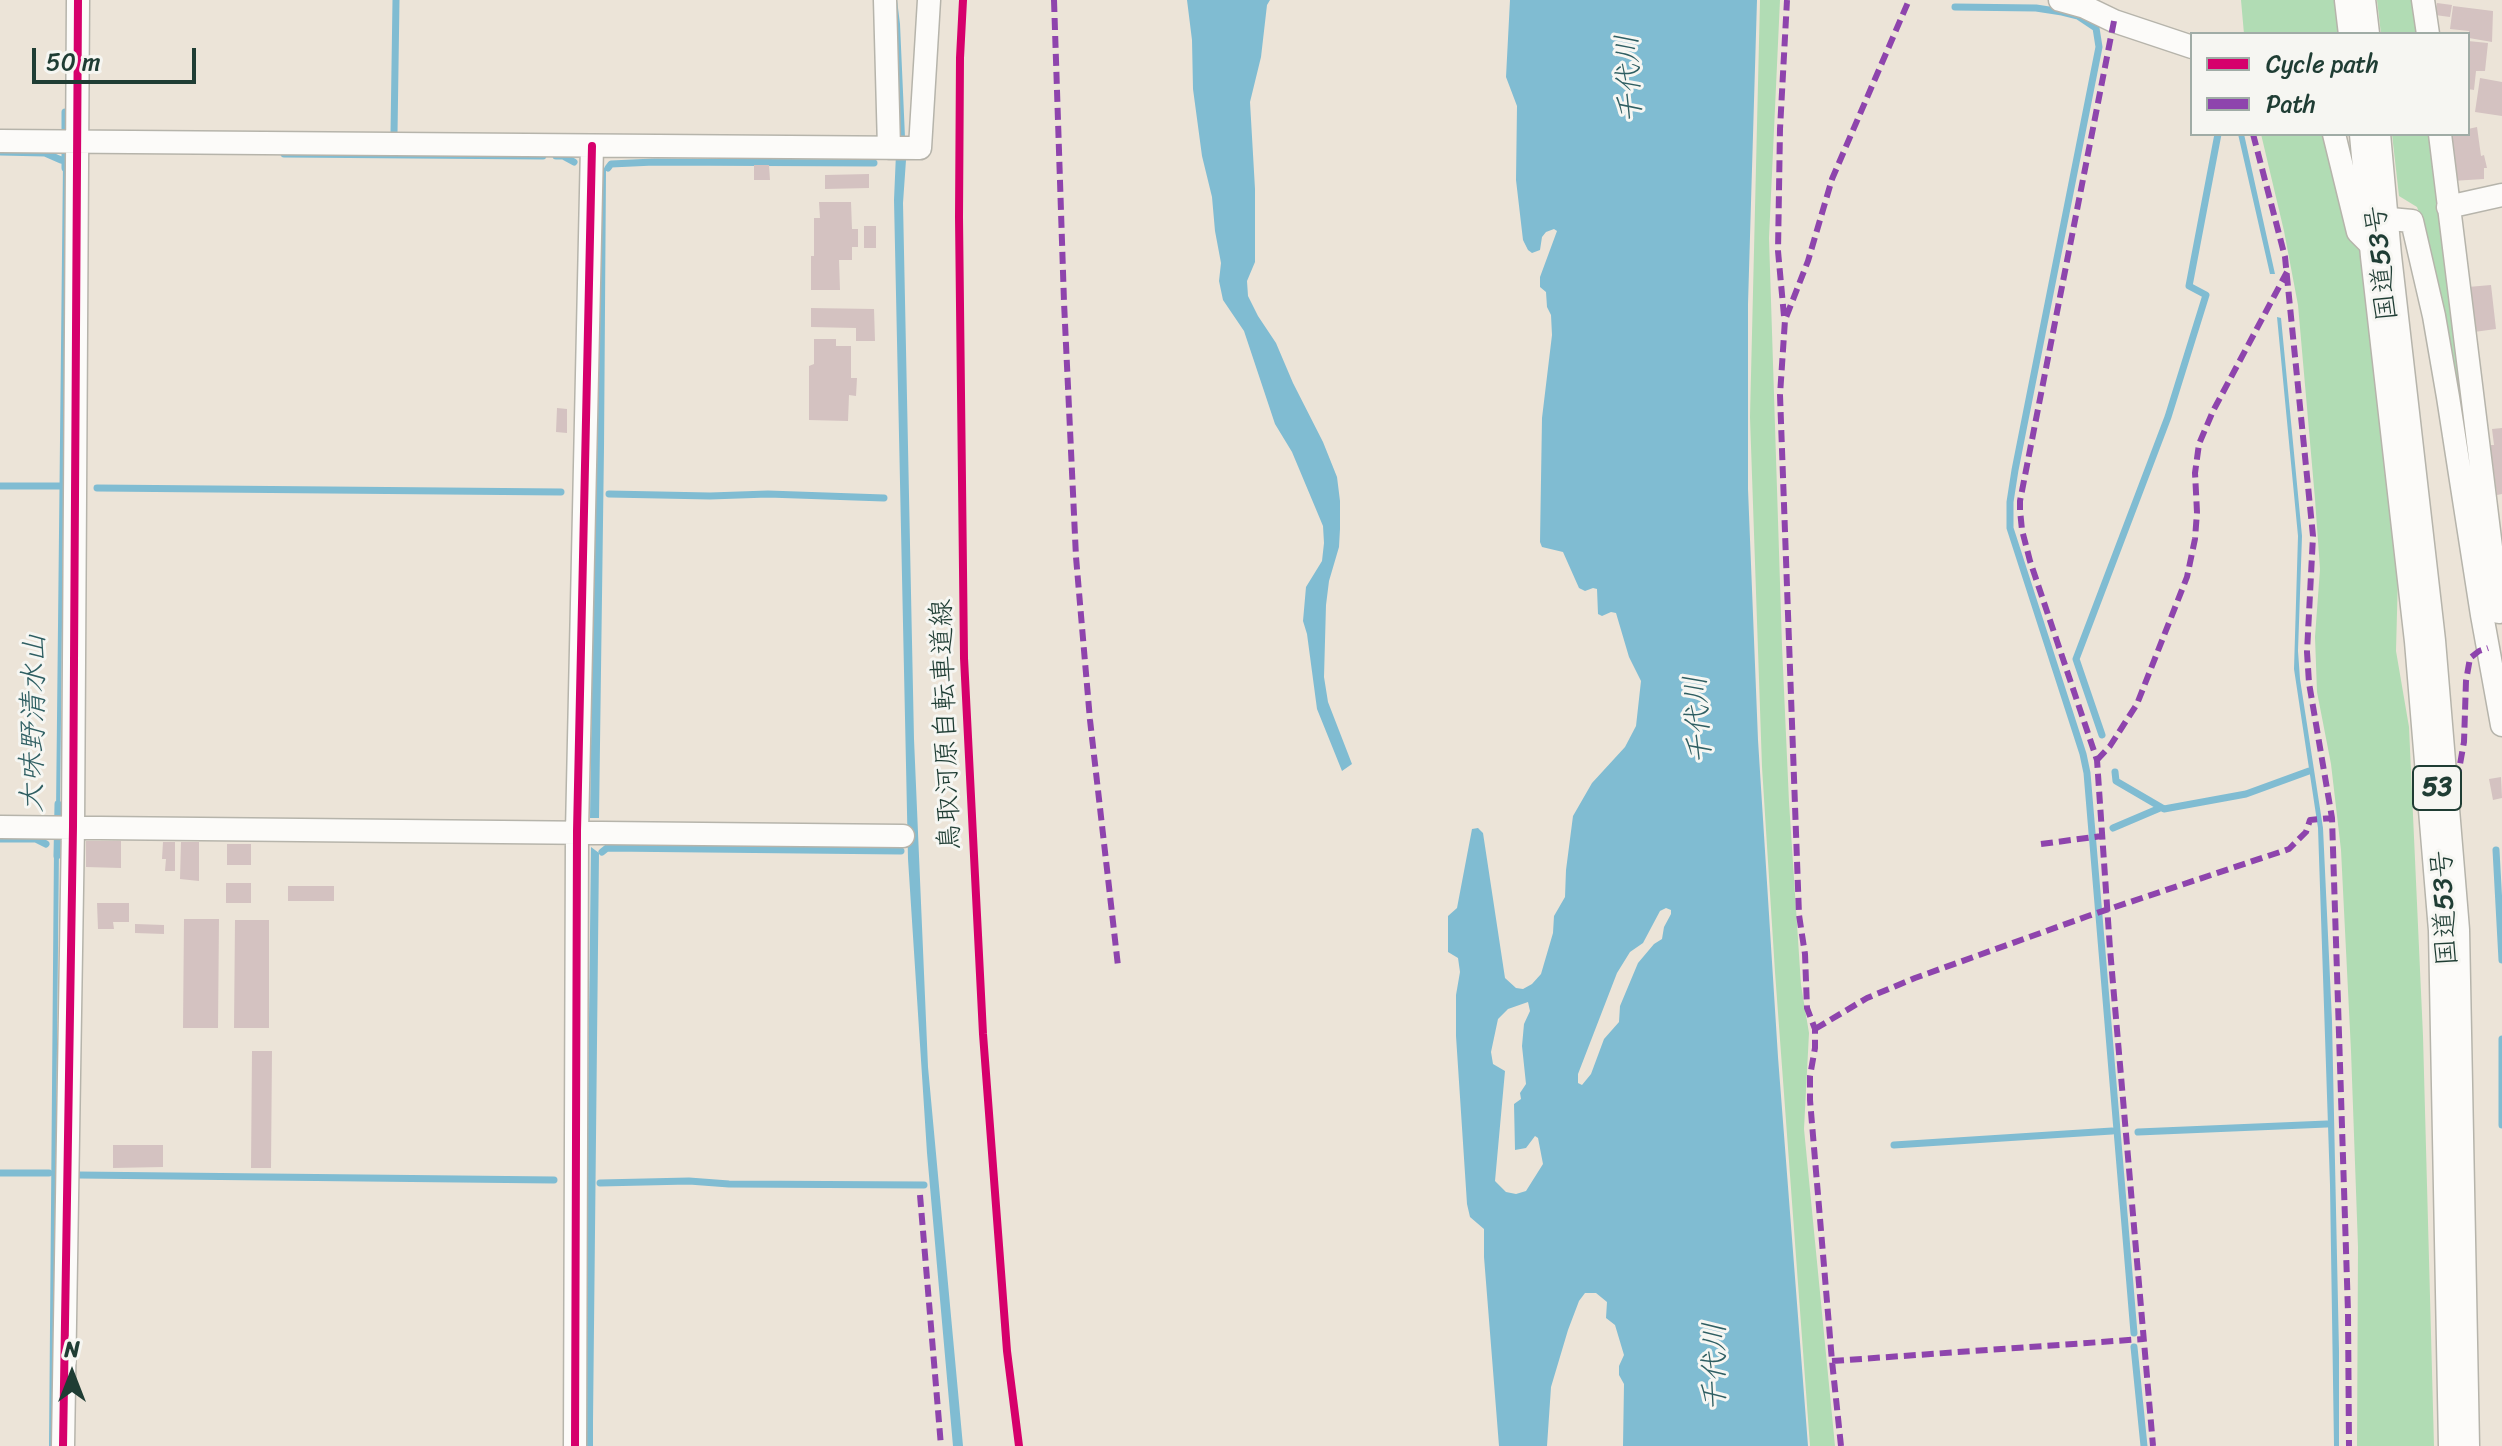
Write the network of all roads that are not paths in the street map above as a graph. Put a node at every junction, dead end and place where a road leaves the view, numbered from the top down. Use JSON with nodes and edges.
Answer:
{"nodes":[{"id":1,"x":78,"y":0,"type":"edge"},
{"id":2,"x":885,"y":0,"type":"edge"},
{"id":3,"x":929,"y":0,"type":"edge"},
{"id":4,"x":2060,"y":0,"type":"edge"},
{"id":5,"x":2355,"y":0,"type":"edge"},
{"id":6,"x":2423,"y":0,"type":"edge"},
{"id":7,"x":2359,"y":32,"type":"edge"},
{"id":8,"x":2428,"y":32,"type":"edge"},
{"id":9,"x":2190,"y":46,"type":"edge"},
{"id":10,"x":2334,"y":136,"type":"edge"},
{"id":11,"x":2370,"y":136,"type":"edge"},
{"id":12,"x":2440,"y":136,"type":"edge"},
{"id":13,"x":0,"y":141,"type":"edge"},
{"id":14,"x":77,"y":142,"type":"junction"},
{"id":15,"x":592,"y":146,"type":"junction"},
{"id":16,"x":889,"y":148,"type":"junction"},
{"id":17,"x":2502,"y":195,"type":"edge"},
{"id":18,"x":2448,"y":207,"type":"junction"},
{"id":19,"x":2380,"y":237,"type":"junction"},
{"id":20,"x":2496,"y":611,"type":"edge"},
{"id":21,"x":2502,"y":725,"type":"edge"},
{"id":22,"x":0,"y":827,"type":"edge"},
{"id":23,"x":73,"y":827,"type":"junction"},
{"id":24,"x":577,"y":831,"type":"junction"},
{"id":25,"x":903,"y":836,"type":"dead end"},
{"id":26,"x":63,"y":1446,"type":"edge"},
{"id":27,"x":575,"y":1446,"type":"edge"},
{"id":28,"x":2459,"y":1446,"type":"edge"}],
"edges":[{"from":1,"to":14,"type":"street"},
{"from":2,"to":16,"type":"street"},
{"from":3,"to":16,"type":"street"},
{"from":4,"to":9,"type":"street"},
{"from":5,"to":7,"type":"highway"},
{"from":6,"to":8,"type":"street"},
{"from":10,"to":19,"type":"street"},
{"from":11,"to":19,"type":"highway","name":"国道53号","number":"53"},
{"from":12,"to":18,"type":"street"},
{"from":13,"to":14,"type":"street"},
{"from":14,"to":15,"type":"street"},
{"from":14,"to":23,"type":"street"},
{"from":15,"to":16,"type":"street"},
{"from":15,"to":24,"type":"street"},
{"from":17,"to":18,"type":"street"},
{"from":18,"to":20,"type":"street"},
{"from":19,"to":20,"type":"street"},
{"from":19,"to":28,"type":"highway","name":"国道53号","number":"53"},
{"from":20,"to":21,"type":"street"},
{"from":22,"to":23,"type":"street"},
{"from":23,"to":24,"type":"street"},
{"from":23,"to":26,"type":"street"},
{"from":24,"to":25,"type":"street"},
{"from":24,"to":27,"type":"street"}]}
